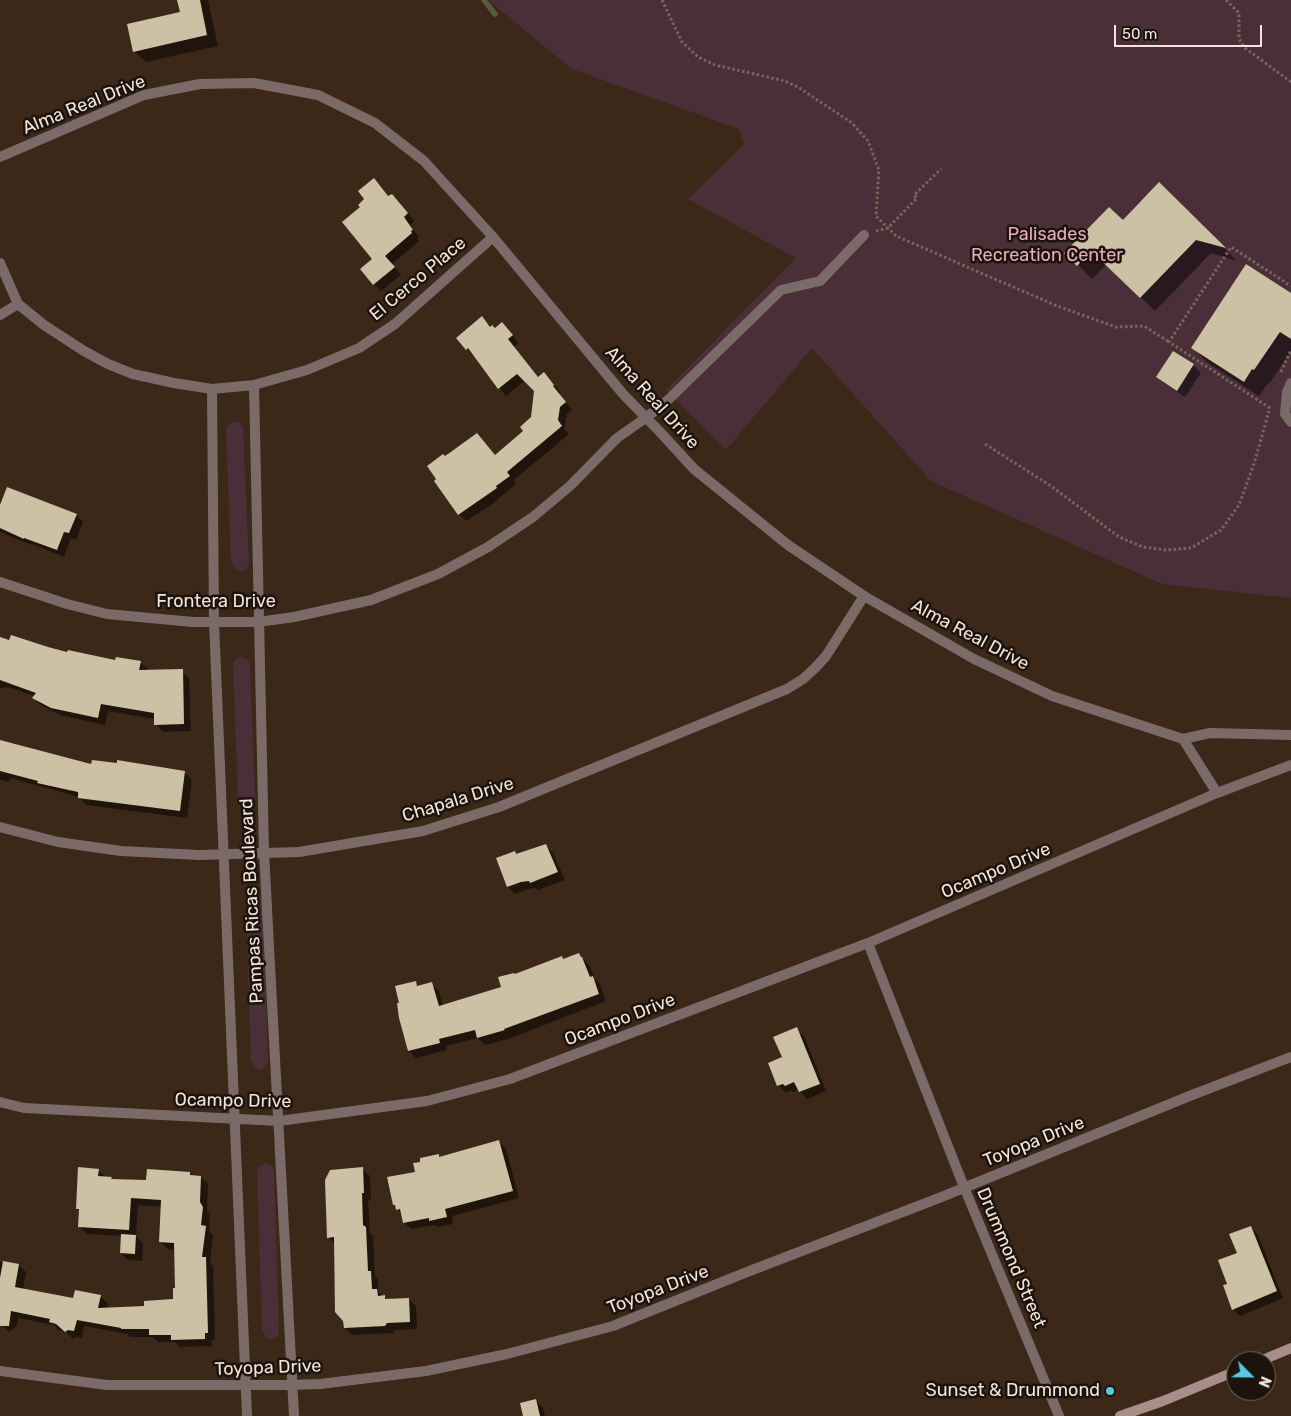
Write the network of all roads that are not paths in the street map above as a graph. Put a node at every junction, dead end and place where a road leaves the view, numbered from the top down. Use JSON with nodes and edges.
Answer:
{"nodes":[{"id":1,"x":0,"y":157,"type":"edge"},
{"id":2,"x":864,"y":235,"type":"dead end"},
{"id":3,"x":493,"y":237,"type":"junction"},
{"id":4,"x":0,"y":263,"type":"edge"},
{"id":5,"x":18,"y":304,"type":"junction"},
{"id":6,"x":0,"y":315,"type":"edge"},
{"id":7,"x":254,"y":384,"type":"junction"},
{"id":8,"x":1291,"y":384,"type":"edge"},
{"id":9,"x":212,"y":389,"type":"junction"},
{"id":10,"x":647,"y":418,"type":"junction"},
{"id":11,"x":1291,"y":422,"type":"edge"},
{"id":12,"x":0,"y":582,"type":"edge"},
{"id":13,"x":864,"y":596,"type":"junction"},
{"id":14,"x":214,"y":622,"type":"junction"},
{"id":15,"x":258,"y":622,"type":"junction"},
{"id":16,"x":1291,"y":735,"type":"edge"},
{"id":17,"x":1183,"y":739,"type":"junction"},
{"id":18,"x":1291,"y":765,"type":"edge"},
{"id":19,"x":1218,"y":794,"type":"junction"},
{"id":20,"x":0,"y":827,"type":"edge"},
{"id":21,"x":264,"y":852,"type":"junction"},
{"id":22,"x":223,"y":854,"type":"junction"},
{"id":23,"x":868,"y":943,"type":"junction"},
{"id":24,"x":1291,"y":1057,"type":"edge"},
{"id":25,"x":0,"y":1102,"type":"edge"},
{"id":26,"x":235,"y":1119,"type":"junction"},
{"id":27,"x":279,"y":1121,"type":"junction"},
{"id":28,"x":964,"y":1187,"type":"junction"},
{"id":29,"x":1291,"y":1348,"type":"edge"},
{"id":30,"x":1276,"y":1354,"type":"edge"},
{"id":31,"x":0,"y":1371,"type":"edge"},
{"id":32,"x":1226,"y":1375,"type":"edge"},
{"id":33,"x":245,"y":1385,"type":"junction"},
{"id":34,"x":291,"y":1385,"type":"junction"},
{"id":35,"x":247,"y":1416,"type":"edge"},
{"id":36,"x":294,"y":1416,"type":"edge"},
{"id":37,"x":1059,"y":1416,"type":"edge"},
{"id":38,"x":1120,"y":1416,"type":"edge"}],
"edges":[{"from":1,"to":3,"type":"street","name":"Alma Real Drive"},
{"from":2,"to":10,"type":"street","name":"Frontera Drive"},
{"from":3,"to":7,"type":"street","name":"El Cerco Place"},
{"from":3,"to":10,"type":"street","name":"Alma Real Drive"},
{"from":4,"to":5,"type":"street","name":"El Cerco Place"},
{"from":5,"to":6,"type":"street"},
{"from":5,"to":9,"type":"street","name":"El Cerco Place"},
{"from":7,"to":9,"type":"street","name":"El Cerco Place"},
{"from":7,"to":15,"type":"street","name":"Pampas Ricas Boulevard"},
{"from":8,"to":11,"type":"street"},
{"from":9,"to":14,"type":"street","name":"Pampas Ricas Boulevard"},
{"from":10,"to":13,"type":"street","name":"Alma Real Drive"},
{"from":10,"to":15,"type":"street","name":"Frontera Drive"},
{"from":12,"to":14,"type":"street","name":"Frontera Drive"},
{"from":13,"to":17,"type":"street","name":"Alma Real Drive"},
{"from":13,"to":21,"type":"street","name":"Chapala Drive"},
{"from":14,"to":15,"type":"street","name":"Frontera Drive"},
{"from":14,"to":22,"type":"street","name":"Pampas Ricas Boulevard"},
{"from":15,"to":21,"type":"street","name":"Pampas Ricas Boulevard"},
{"from":16,"to":17,"type":"street"},
{"from":17,"to":19,"type":"street"},
{"from":18,"to":19,"type":"street"},
{"from":19,"to":23,"type":"street","name":"Ocampo Drive"},
{"from":20,"to":22,"type":"street","name":"Chapala Drive"},
{"from":21,"to":22,"type":"street","name":"Chapala Drive"},
{"from":21,"to":27,"type":"street","name":"Pampas Ricas Boulevard"},
{"from":22,"to":26,"type":"street","name":"Pampas Ricas Boulevard"},
{"from":23,"to":27,"type":"street","name":"Ocampo Drive"},
{"from":23,"to":28,"type":"street","name":"Drummond Street"},
{"from":24,"to":28,"type":"street","name":"Toyopa Drive"},
{"from":25,"to":26,"type":"street","name":"Ocampo Drive"},
{"from":26,"to":27,"type":"street","name":"Ocampo Drive"},
{"from":26,"to":33,"type":"street","name":"Pampas Ricas Boulevard"},
{"from":27,"to":34,"type":"street","name":"Pampas Ricas Boulevard"},
{"from":28,"to":34,"type":"street","name":"Toyopa Drive"},
{"from":28,"to":37,"type":"street","name":"Drummond Street"},
{"from":29,"to":30,"type":"main road"},
{"from":31,"to":33,"type":"street","name":"Toyopa Drive"},
{"from":32,"to":38,"type":"main road"},
{"from":33,"to":34,"type":"street","name":"Toyopa Drive"},
{"from":33,"to":35,"type":"street","name":"Pampas Ricas Boulevard"},
{"from":34,"to":36,"type":"street","name":"Pampas Ricas Boulevard"}]}
